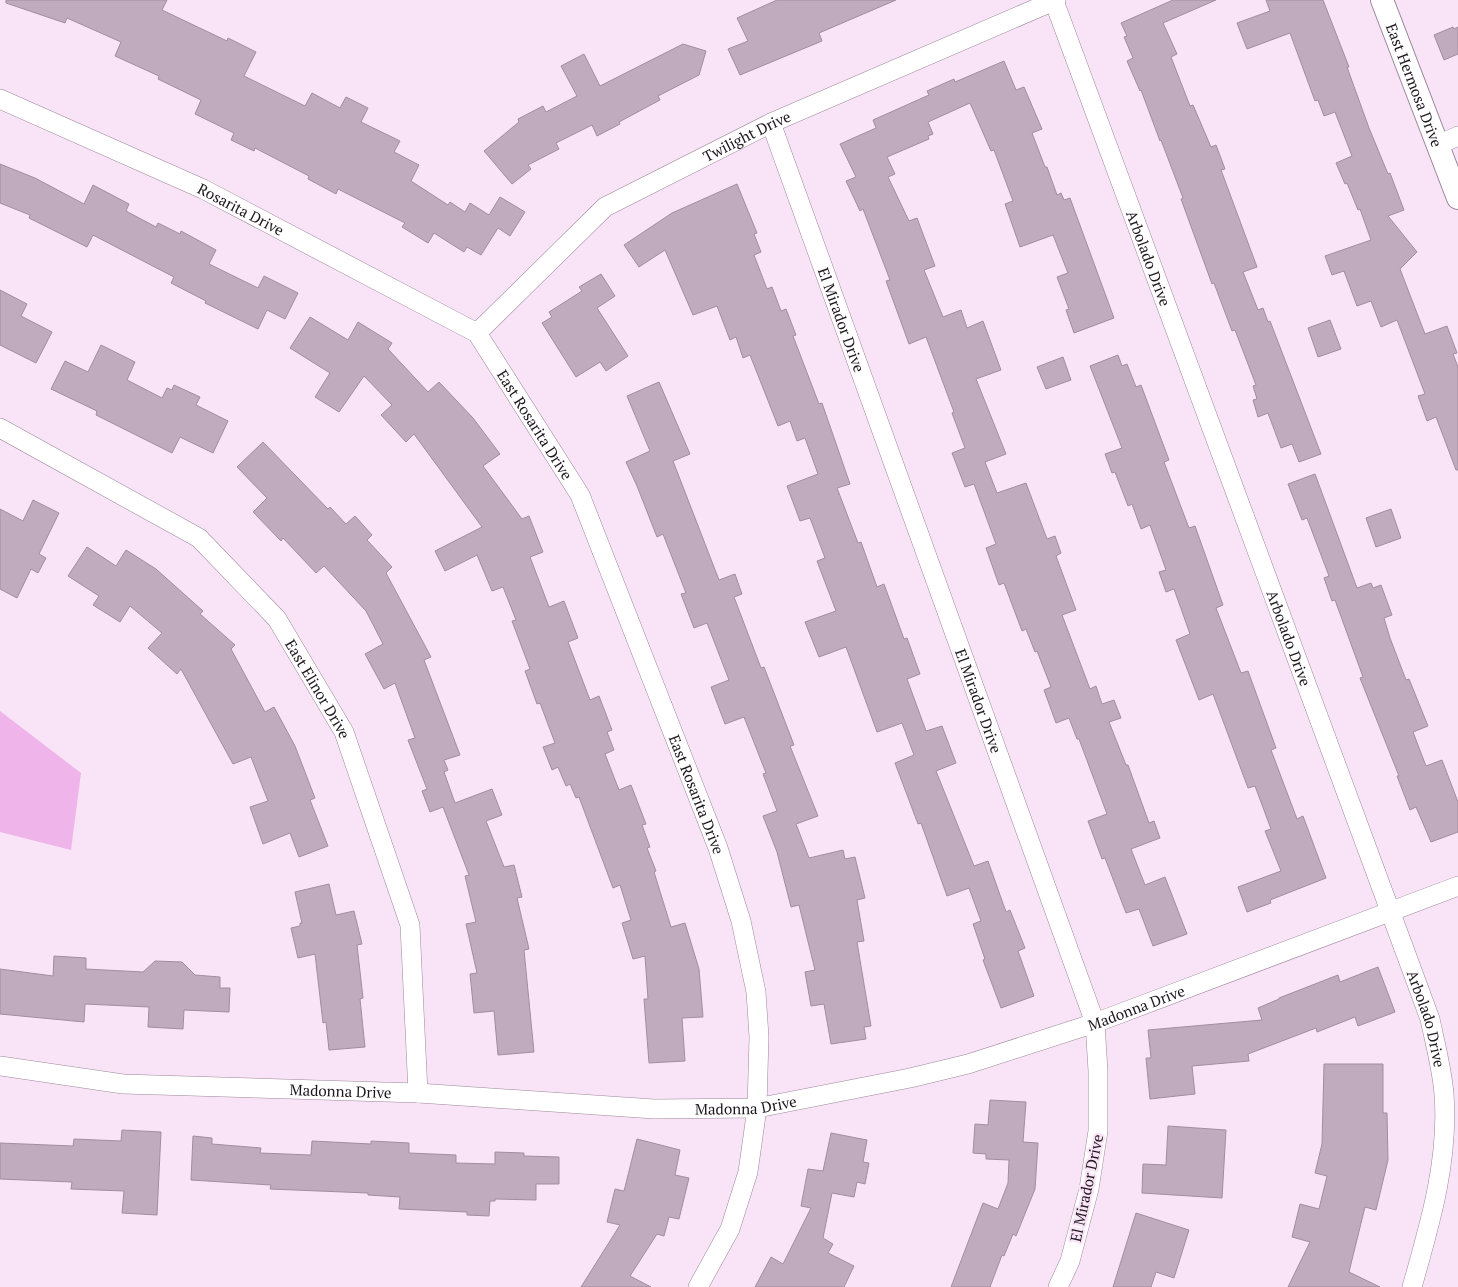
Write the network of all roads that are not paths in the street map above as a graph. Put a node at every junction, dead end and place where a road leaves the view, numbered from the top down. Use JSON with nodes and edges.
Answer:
{"nodes":[{"id":1,"x":1382,"y":0,"type":"edge"},
{"id":2,"x":1055,"y":1,"type":"edge"},
{"id":3,"x":0,"y":99,"type":"edge"},
{"id":4,"x":771,"y":124,"type":"junction"},
{"id":5,"x":1448,"y":140,"type":"edge"},
{"id":6,"x":1458,"y":198,"type":"edge"},
{"id":7,"x":476,"y":333,"type":"junction"},
{"id":8,"x":0,"y":428,"type":"edge"},
{"id":9,"x":1458,"y":886,"type":"edge"},
{"id":10,"x":1390,"y":912,"type":"junction"},
{"id":11,"x":1095,"y":1024,"type":"junction"},
{"id":12,"x":0,"y":1066,"type":"edge"},
{"id":13,"x":418,"y":1093,"type":"junction"},
{"id":14,"x":757,"y":1108,"type":"junction"},
{"id":15,"x":698,"y":1287,"type":"edge"},
{"id":16,"x":1058,"y":1287,"type":"edge"},
{"id":17,"x":1412,"y":1287,"type":"edge"}],
"edges":[{"from":1,"to":5,"type":"street","name":"East Hermosa Drive"},
{"from":2,"to":4,"type":"street","name":"Twilight Drive"},
{"from":2,"to":10,"type":"street","name":"Arbolado Drive"},
{"from":3,"to":7,"type":"street","name":"Rosarita Drive"},
{"from":4,"to":7,"type":"street","name":"Twilight Drive"},
{"from":4,"to":11,"type":"street","name":"El Mirador Drive"},
{"from":5,"to":6,"type":"street","name":"East Hermosa Drive"},
{"from":7,"to":14,"type":"street","name":"East Rosarita Drive"},
{"from":8,"to":13,"type":"street","name":"East Elinor Drive"},
{"from":9,"to":10,"type":"street","name":"Madonna Drive"},
{"from":10,"to":11,"type":"street","name":"Madonna Drive"},
{"from":10,"to":17,"type":"street","name":"Arbolado Drive"},
{"from":11,"to":14,"type":"street","name":"Madonna Drive"},
{"from":11,"to":16,"type":"street","name":"El Mirador Drive"},
{"from":12,"to":13,"type":"street","name":"Madonna Drive"},
{"from":13,"to":14,"type":"street","name":"Madonna Drive"},
{"from":14,"to":15,"type":"street","name":"East Rosarita Drive"}]}
